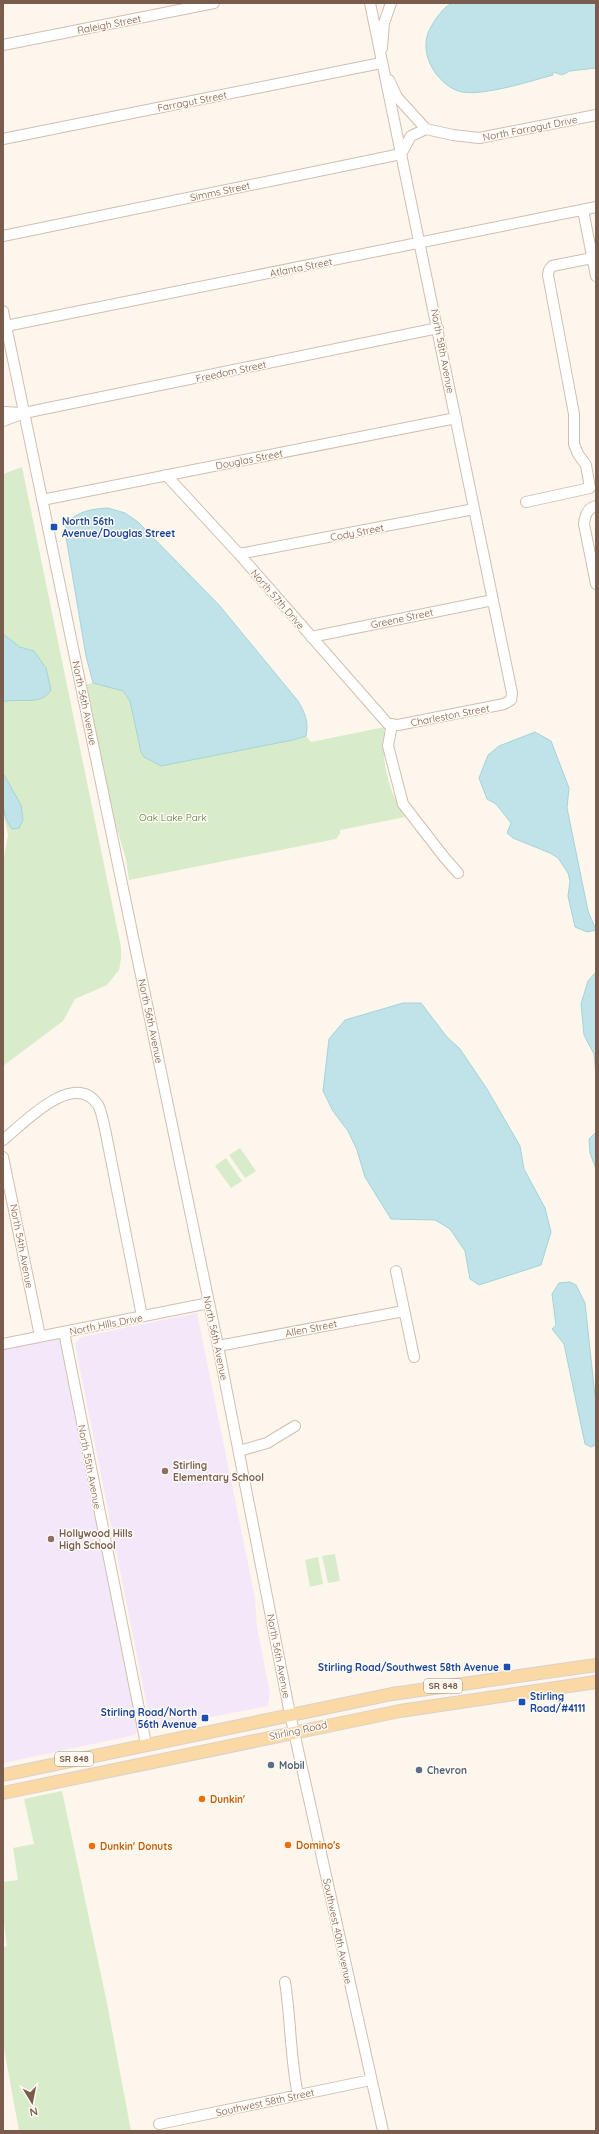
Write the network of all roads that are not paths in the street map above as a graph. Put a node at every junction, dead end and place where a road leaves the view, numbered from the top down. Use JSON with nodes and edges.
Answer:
{"nodes":[{"id":1,"x":214,"y":3,"type":"edge"},
{"id":2,"x":370,"y":3,"type":"edge"},
{"id":3,"x":391,"y":3,"type":"edge"},
{"id":4,"x":3,"y":45,"type":"edge"},
{"id":5,"x":381,"y":63,"type":"junction"},
{"id":6,"x":596,"y":115,"type":"edge"},
{"id":7,"x":426,"y":129,"type":"junction"},
{"id":8,"x":3,"y":139,"type":"edge"},
{"id":9,"x":402,"y":154,"type":"junction"},
{"id":10,"x":596,"y":207,"type":"edge"},
{"id":11,"x":583,"y":210,"type":"junction"},
{"id":12,"x":3,"y":236,"type":"edge"},
{"id":13,"x":420,"y":243,"type":"junction"},
{"id":14,"x":592,"y":258,"type":"junction"},
{"id":15,"x":596,"y":276,"type":"edge"},
{"id":16,"x":3,"y":311,"type":"edge"},
{"id":17,"x":6,"y":326,"type":"junction"},
{"id":18,"x":438,"y":328,"type":"junction"},
{"id":19,"x":3,"y":412,"type":"edge"},
{"id":20,"x":24,"y":413,"type":"junction"},
{"id":21,"x":456,"y":418,"type":"junction"},
{"id":22,"x":3,"y":421,"type":"edge"},
{"id":23,"x":166,"y":476,"type":"junction"},
{"id":24,"x":42,"y":500,"type":"junction"},
{"id":25,"x":526,"y":502,"type":"dead end"},
{"id":26,"x":596,"y":506,"type":"edge"},
{"id":27,"x":474,"y":509,"type":"junction"},
{"id":28,"x":239,"y":554,"type":"junction"},
{"id":29,"x":596,"y":581,"type":"edge"},
{"id":30,"x":493,"y":600,"type":"junction"},
{"id":31,"x":311,"y":637,"type":"junction"},
{"id":32,"x":511,"y":700,"type":"joint"},
{"id":33,"x":390,"y":724,"type":"junction"},
{"id":34,"x":458,"y":873,"type":"dead end"},
{"id":35,"x":3,"y":1140,"type":"edge"},
{"id":36,"x":3,"y":1157,"type":"edge"},
{"id":37,"x":396,"y":1271,"type":"dead end"},
{"id":38,"x":209,"y":1303,"type":"junction"},
{"id":39,"x":404,"y":1311,"type":"junction"},
{"id":40,"x":142,"y":1316,"type":"junction"},
{"id":41,"x":64,"y":1332,"type":"junction"},
{"id":42,"x":40,"y":1336,"type":"junction"},
{"id":43,"x":3,"y":1344,"type":"edge"},
{"id":44,"x":218,"y":1346,"type":"junction"},
{"id":45,"x":414,"y":1357,"type":"dead end"},
{"id":46,"x":294,"y":1426,"type":"dead end"},
{"id":47,"x":239,"y":1451,"type":"junction"},
{"id":48,"x":596,"y":1665,"type":"edge"},
{"id":49,"x":596,"y":1682,"type":"edge"},
{"id":50,"x":290,"y":1714,"type":"junction"},
{"id":51,"x":294,"y":1731,"type":"junction"},
{"id":52,"x":146,"y":1744,"type":"junction"},
{"id":53,"x":125,"y":1768,"type":"junction"},
{"id":54,"x":3,"y":1775,"type":"edge"},
{"id":55,"x":3,"y":1793,"type":"edge"},
{"id":56,"x":285,"y":1982,"type":"dead end"},
{"id":57,"x":371,"y":2080,"type":"junction"},
{"id":58,"x":298,"y":2095,"type":"junction"},
{"id":59,"x":159,"y":2124,"type":"dead end"},
{"id":60,"x":383,"y":2131,"type":"edge"}],
"edges":[{"from":1,"to":4,"type":"street","name":"Raleigh Street"},
{"from":2,"to":5,"type":"street","name":"North 58th Avenue"},
{"from":3,"to":5,"type":"street"},
{"from":5,"to":7,"type":"street"},
{"from":5,"to":8,"type":"street","name":"Farragut Street"},
{"from":5,"to":9,"type":"street","name":"North 58th Avenue"},
{"from":6,"to":7,"type":"street","name":"North Farragut Drive"},
{"from":7,"to":9,"type":"street"},
{"from":9,"to":12,"type":"street","name":"Simms Street"},
{"from":9,"to":13,"type":"street","name":"North 58th Avenue"},
{"from":10,"to":11,"type":"street","name":"Atlanta Street"},
{"from":11,"to":13,"type":"street","name":"Atlanta Street"},
{"from":11,"to":14,"type":"street"},
{"from":13,"to":17,"type":"street","name":"Atlanta Street"},
{"from":13,"to":18,"type":"street","name":"North 58th Avenue"},
{"from":14,"to":15,"type":"street"},
{"from":14,"to":25,"type":"street"},
{"from":16,"to":17,"type":"street","name":"North 56th Avenue"},
{"from":17,"to":20,"type":"street","name":"North 56th Avenue"},
{"from":18,"to":20,"type":"street","name":"Freedom Street"},
{"from":18,"to":21,"type":"street","name":"North 58th Avenue"},
{"from":19,"to":20,"type":"street"},
{"from":20,"to":22,"type":"street"},
{"from":20,"to":24,"type":"street","name":"North 56th Avenue"},
{"from":21,"to":23,"type":"street","name":"Douglas Street"},
{"from":21,"to":27,"type":"street","name":"North 58th Avenue"},
{"from":23,"to":24,"type":"street","name":"Douglas Street"},
{"from":23,"to":28,"type":"street","name":"North 57th Drive"},
{"from":24,"to":38,"type":"street","name":"North 56th Avenue"},
{"from":26,"to":29,"type":"street"},
{"from":27,"to":28,"type":"street","name":"Cody Street"},
{"from":27,"to":30,"type":"street","name":"North 58th Avenue"},
{"from":28,"to":31,"type":"street","name":"North 57th Drive"},
{"from":30,"to":31,"type":"street","name":"Greene Street"},
{"from":30,"to":32,"type":"street","name":"North 58th Avenue"},
{"from":31,"to":33,"type":"street","name":"North 57th Drive"},
{"from":32,"to":33,"type":"street","name":"Charleston Street"},
{"from":33,"to":34,"type":"street"},
{"from":35,"to":40,"type":"street"},
{"from":36,"to":42,"type":"street","name":"North 54th Avenue"},
{"from":37,"to":39,"type":"street"},
{"from":38,"to":40,"type":"street","name":"North Hills Drive"},
{"from":38,"to":44,"type":"street","name":"North 56th Avenue"},
{"from":39,"to":44,"type":"street","name":"Allen Street"},
{"from":39,"to":45,"type":"street"},
{"from":40,"to":41,"type":"street","name":"North Hills Drive"},
{"from":41,"to":42,"type":"street","name":"North Hills Drive"},
{"from":41,"to":52,"type":"street","name":"North 55th Avenue"},
{"from":42,"to":43,"type":"street","name":"North Hills Drive"},
{"from":44,"to":47,"type":"street","name":"North 56th Avenue"},
{"from":46,"to":47,"type":"street"},
{"from":47,"to":50,"type":"street","name":"North 56th Avenue"},
{"from":48,"to":50,"type":"main road","name":"Stirling Road","number":"SR 848"},
{"from":49,"to":51,"type":"main road","name":"Stirling Road","number":"SR 848"},
{"from":50,"to":51,"type":"street","name":"North 56th Avenue"},
{"from":50,"to":52,"type":"main road","name":"Stirling Road","number":"SR 848"},
{"from":51,"to":53,"type":"main road","name":"Stirling Road","number":"SR 848"},
{"from":51,"to":57,"type":"street","name":"Southwest 40th Avenue"},
{"from":52,"to":53,"type":"main road"},
{"from":52,"to":54,"type":"main road","name":"Stirling Road","number":"SR 848"},
{"from":53,"to":55,"type":"main road","name":"Stirling Road","number":"SR 848"},
{"from":56,"to":58,"type":"street"},
{"from":57,"to":58,"type":"street","name":"Southwest 58th Street"},
{"from":57,"to":60,"type":"street","name":"Southwest 40th Avenue"},
{"from":58,"to":59,"type":"street","name":"Southwest 58th Street"}]}
